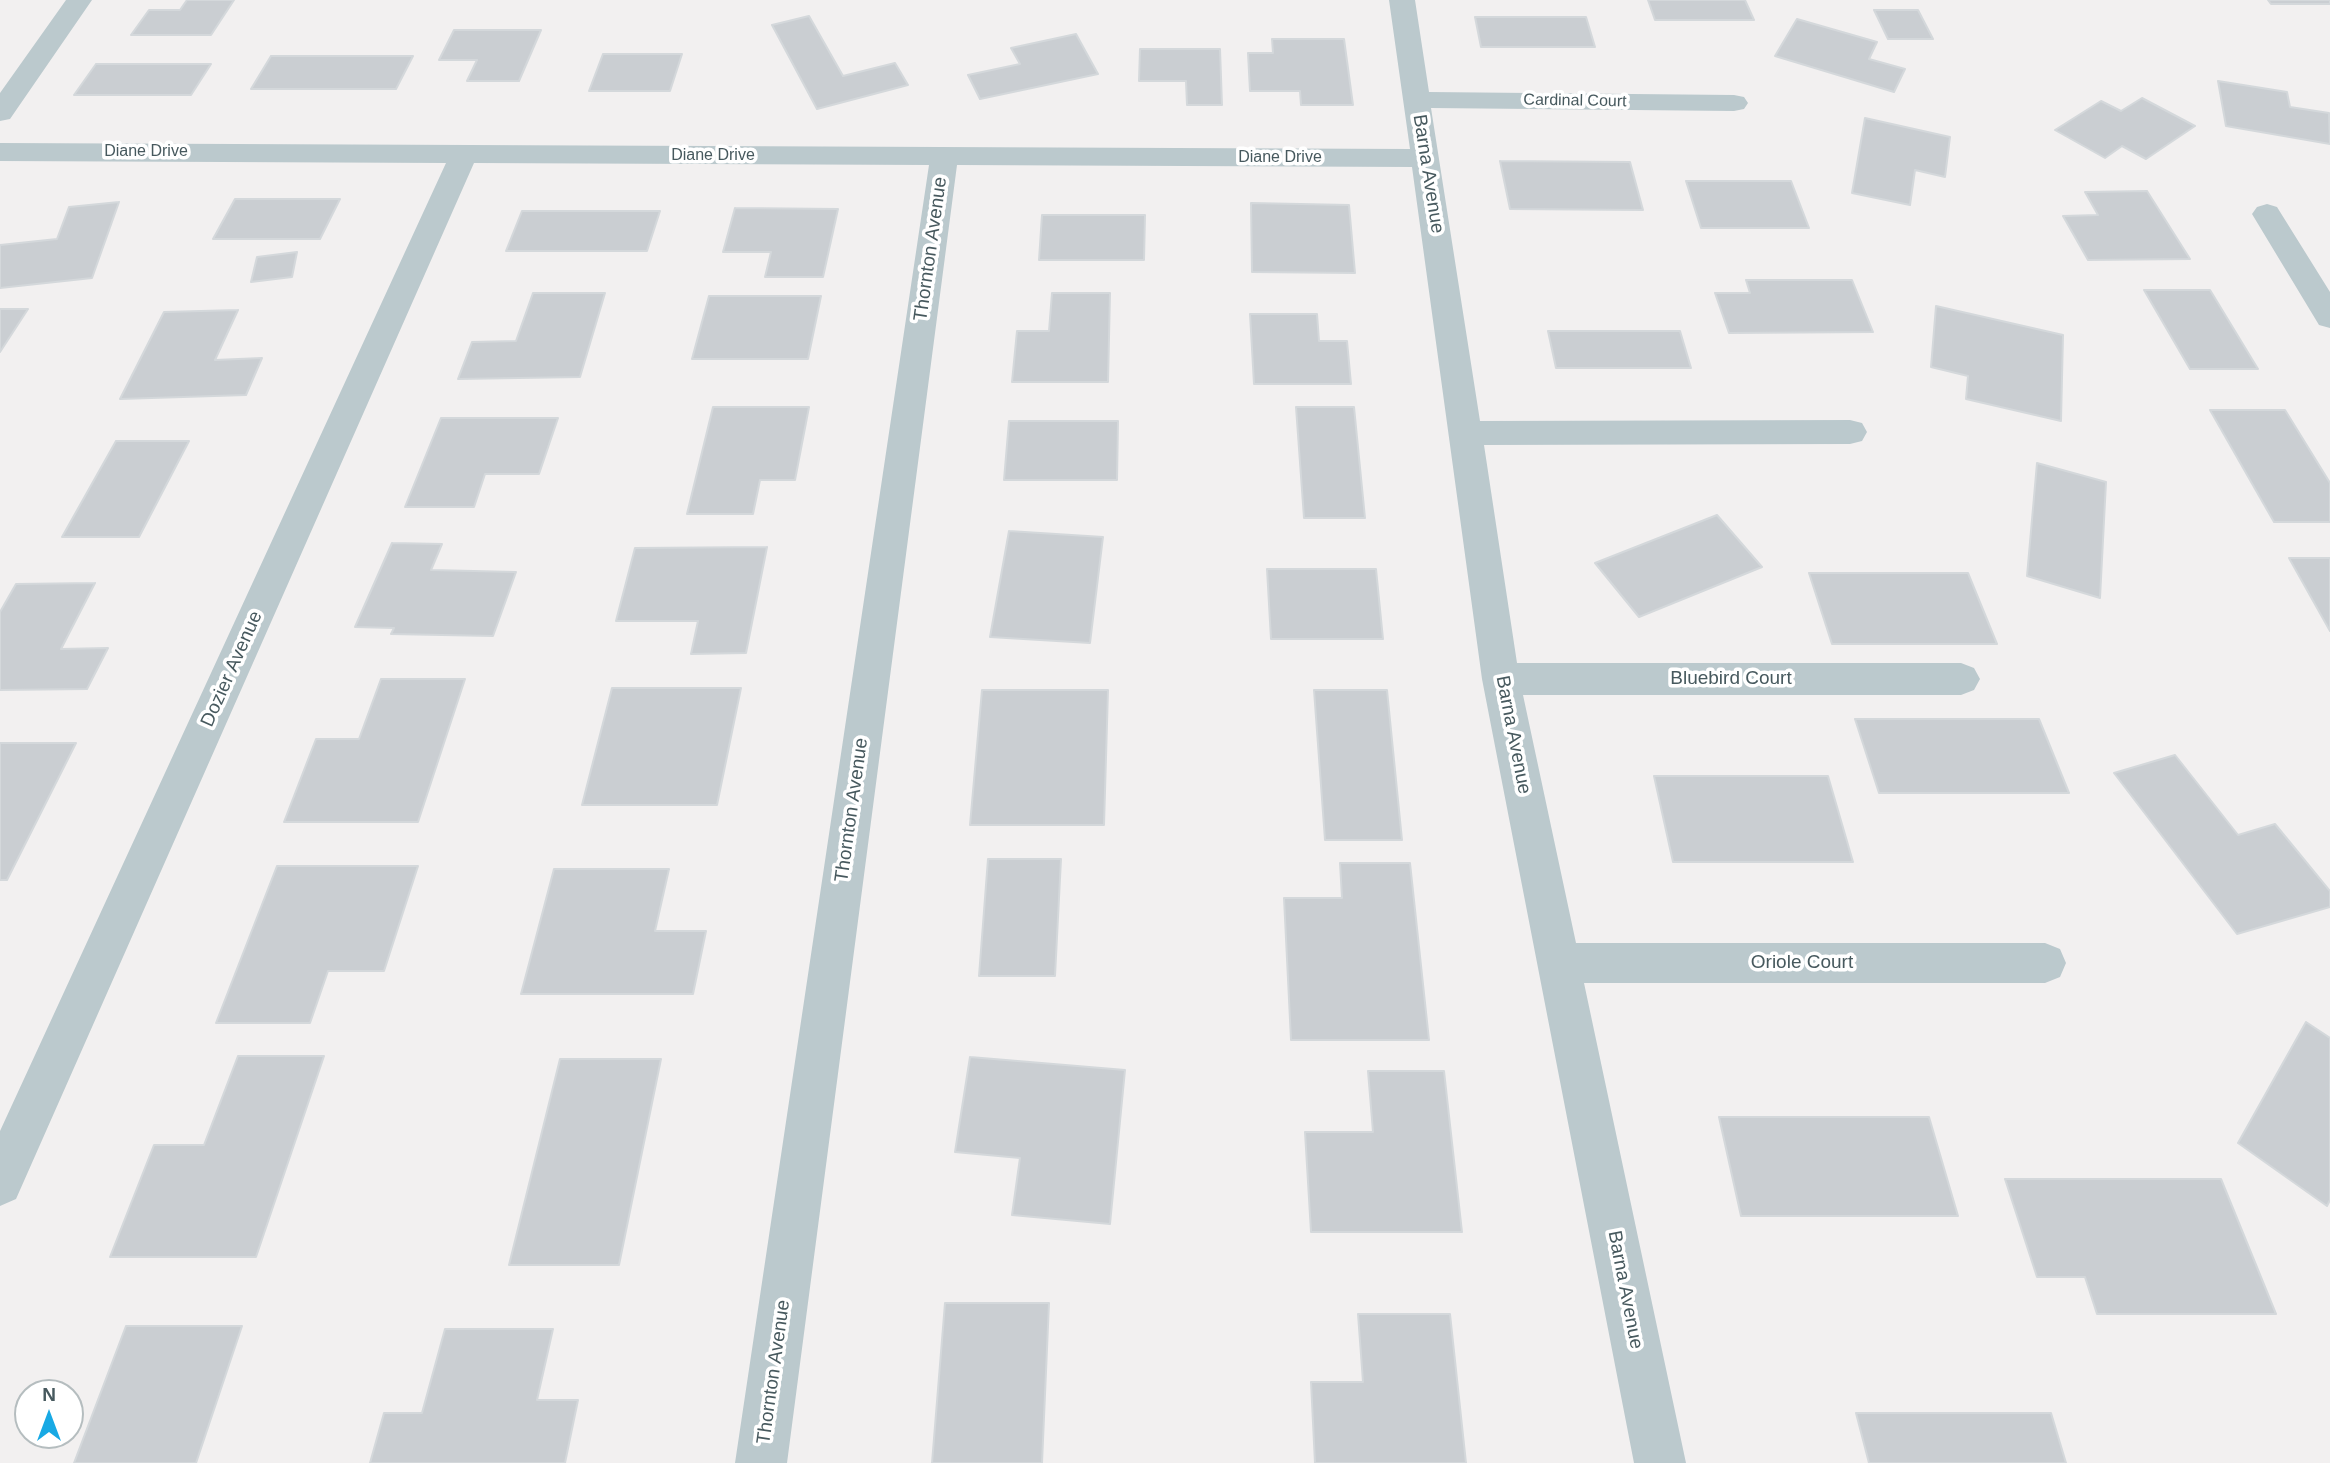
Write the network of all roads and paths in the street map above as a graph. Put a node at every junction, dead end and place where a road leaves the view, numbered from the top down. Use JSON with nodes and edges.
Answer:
{"nodes":[{"id":1,"x":79,"y":0,"type":"edge"},
{"id":2,"x":1402,"y":0,"type":"edge"},
{"id":3,"x":1416,"y":100,"type":"junction"},
{"id":4,"x":1734,"y":103,"type":"dead end"},
{"id":5,"x":0,"y":113,"type":"edge"},
{"id":6,"x":0,"y":152,"type":"edge"},
{"id":7,"x":464,"y":154,"type":"junction"},
{"id":8,"x":944,"y":157,"type":"junction"},
{"id":9,"x":1426,"y":159,"type":"junction"},
{"id":10,"x":2267,"y":214,"type":"dead end"},
{"id":11,"x":2330,"y":317,"type":"edge"},
{"id":12,"x":1850,"y":432,"type":"dead end"},
{"id":13,"x":1466,"y":433,"type":"junction"},
{"id":14,"x":1501,"y":679,"type":"junction"},
{"id":15,"x":1961,"y":679,"type":"dead end"},
{"id":16,"x":1559,"y":963,"type":"junction"},
{"id":17,"x":2045,"y":963,"type":"dead end"},
{"id":18,"x":0,"y":1183,"type":"edge"},
{"id":19,"x":761,"y":1463,"type":"edge"},
{"id":20,"x":1660,"y":1463,"type":"edge"}],
"edges":[{"from":1,"to":5,"type":"street"},
{"from":2,"to":3,"type":"street","name":"Barna Avenue"},
{"from":3,"to":4,"type":"street","name":"Cardinal Court"},
{"from":3,"to":9,"type":"street","name":"Barna Avenue"},
{"from":6,"to":7,"type":"street","name":"Diane Drive"},
{"from":7,"to":8,"type":"street","name":"Diane Drive"},
{"from":7,"to":18,"type":"street","name":"Dozier Avenue"},
{"from":8,"to":9,"type":"street","name":"Diane Drive"},
{"from":8,"to":19,"type":"street","name":"Thornton Avenue"},
{"from":9,"to":13,"type":"street","name":"Barna Avenue"},
{"from":10,"to":11,"type":"street"},
{"from":12,"to":13,"type":"street"},
{"from":13,"to":14,"type":"street","name":"Barna Avenue"},
{"from":14,"to":15,"type":"street","name":"Bluebird Court"},
{"from":14,"to":16,"type":"street","name":"Barna Avenue"},
{"from":16,"to":17,"type":"street","name":"Oriole Court"},
{"from":16,"to":20,"type":"street","name":"Barna Avenue"}]}
